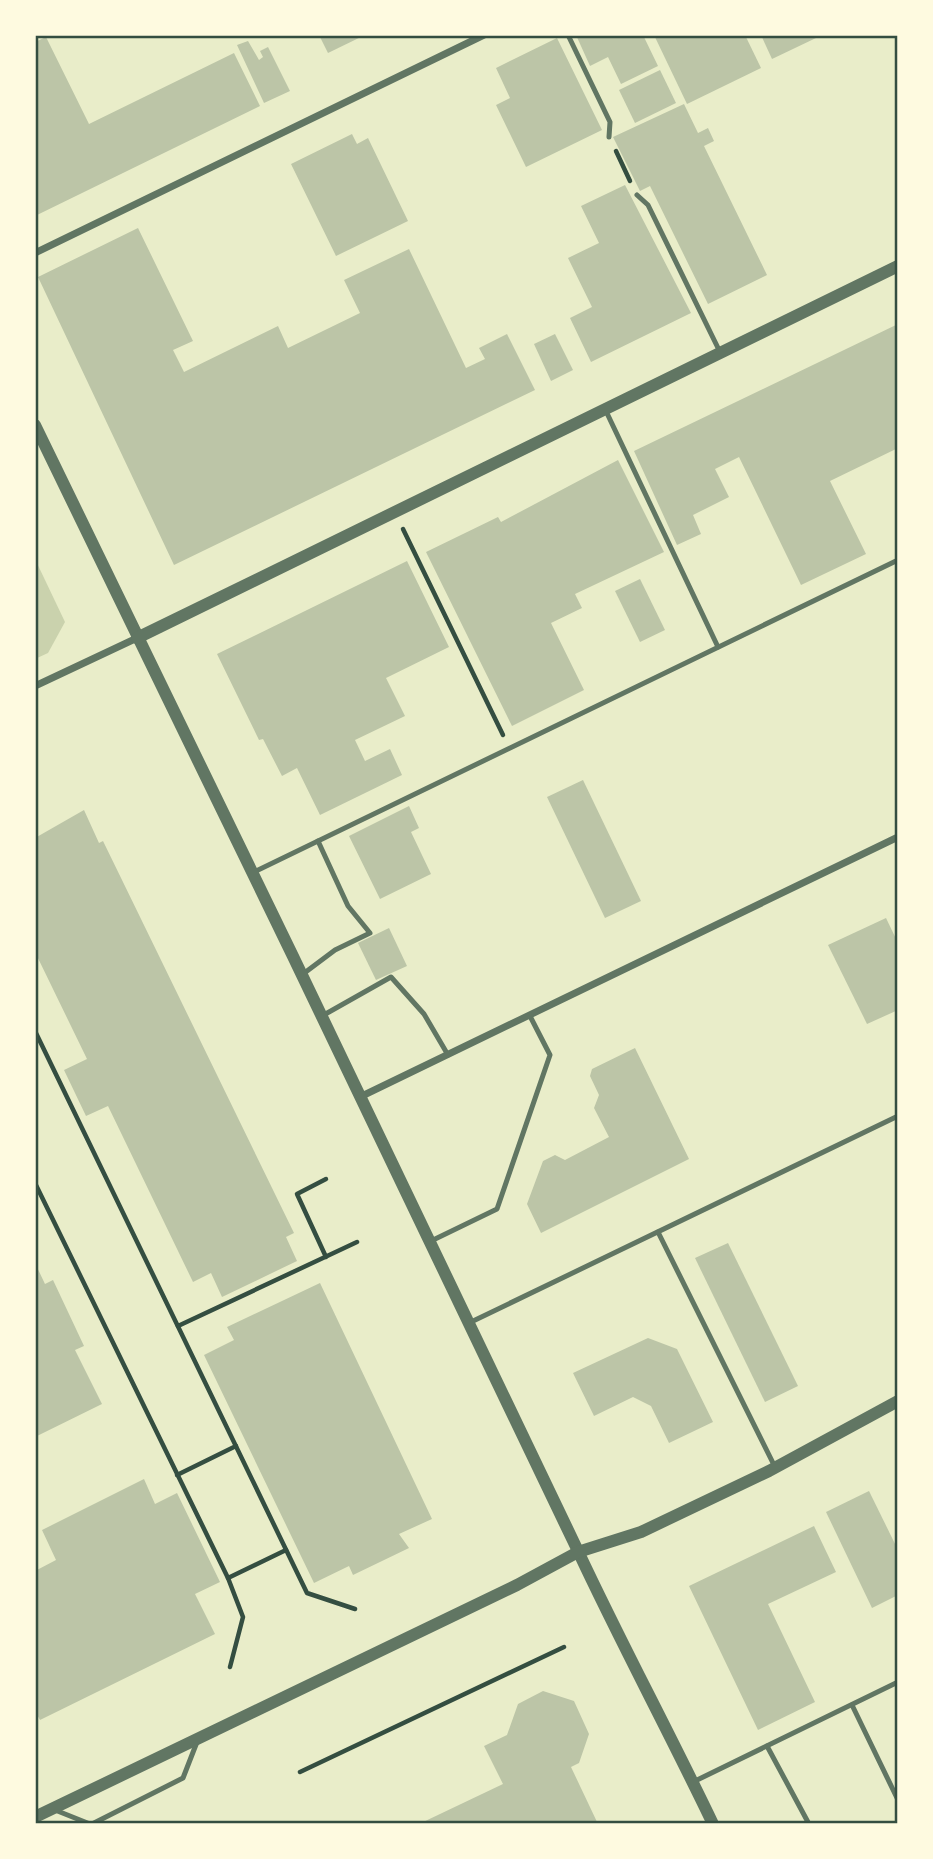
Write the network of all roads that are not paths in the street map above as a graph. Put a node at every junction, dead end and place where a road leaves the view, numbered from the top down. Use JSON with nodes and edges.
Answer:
{"nodes":[{"id":1,"x":484,"y":35,"type":"edge"},
{"id":2,"x":568,"y":35,"type":"edge"},
{"id":3,"x":609,"y":137,"type":"road end"},
{"id":4,"x":637,"y":195,"type":"road end"},
{"id":5,"x":35,"y":253,"type":"edge"},
{"id":6,"x":898,"y":266,"type":"edge"},
{"id":7,"x":720,"y":353,"type":"junction"},
{"id":8,"x":605,"y":409,"type":"junction"},
{"id":9,"x":35,"y":425,"type":"edge"},
{"id":10,"x":898,"y":560,"type":"edge"},
{"id":11,"x":137,"y":638,"type":"junction"},
{"id":12,"x":718,"y":647,"type":"junction"},
{"id":13,"x":35,"y":686,"type":"edge"},
{"id":14,"x":898,"y":837,"type":"edge"},
{"id":15,"x":318,"y":841,"type":"junction"},
{"id":16,"x":251,"y":873,"type":"junction"},
{"id":17,"x":302,"y":975,"type":"junction"},
{"id":18,"x":322,"y":1016,"type":"junction"},
{"id":19,"x":530,"y":1016,"type":"junction"},
{"id":20,"x":448,"y":1055,"type":"junction"},
{"id":21,"x":362,"y":1096,"type":"junction"},
{"id":22,"x":898,"y":1116,"type":"edge"},
{"id":23,"x":658,"y":1232,"type":"junction"},
{"id":24,"x":432,"y":1241,"type":"junction"},
{"id":25,"x":471,"y":1322,"type":"junction"},
{"id":26,"x":898,"y":1401,"type":"edge"},
{"id":27,"x":775,"y":1467,"type":"junction"},
{"id":28,"x":578,"y":1552,"type":"junction"},
{"id":29,"x":898,"y":1682,"type":"edge"},
{"id":30,"x":852,"y":1704,"type":"junction"},
{"id":31,"x":198,"y":1739,"type":"junction"},
{"id":32,"x":767,"y":1746,"type":"junction"},
{"id":33,"x":693,"y":1782,"type":"junction"},
{"id":34,"x":898,"y":1800,"type":"edge"},
{"id":35,"x":52,"y":1809,"type":"junction"},
{"id":36,"x":35,"y":1817,"type":"edge"},
{"id":37,"x":91,"y":1824,"type":"edge"},
{"id":38,"x":713,"y":1824,"type":"edge"},
{"id":39,"x":809,"y":1824,"type":"edge"}],
"edges":[{"from":1,"to":5,"type":"street"},
{"from":2,"to":3,"type":"lane"},
{"from":4,"to":7,"type":"lane"},
{"from":6,"to":7,"type":"street"},
{"from":7,"to":8,"type":"street"},
{"from":8,"to":11,"type":"street"},
{"from":8,"to":12,"type":"lane"},
{"from":9,"to":11,"type":"street"},
{"from":10,"to":12,"type":"lane"},
{"from":11,"to":13,"type":"street"},
{"from":11,"to":16,"type":"street"},
{"from":12,"to":15,"type":"lane"},
{"from":14,"to":19,"type":"street"},
{"from":15,"to":16,"type":"lane"},
{"from":15,"to":17,"type":"lane"},
{"from":16,"to":17,"type":"street"},
{"from":17,"to":18,"type":"street"},
{"from":18,"to":20,"type":"lane"},
{"from":18,"to":21,"type":"street"},
{"from":19,"to":20,"type":"street"},
{"from":19,"to":24,"type":"lane"},
{"from":20,"to":21,"type":"street"},
{"from":21,"to":24,"type":"street"},
{"from":22,"to":23,"type":"lane"},
{"from":23,"to":25,"type":"lane"},
{"from":23,"to":27,"type":"lane"},
{"from":24,"to":25,"type":"street"},
{"from":25,"to":28,"type":"street"},
{"from":26,"to":27,"type":"street"},
{"from":27,"to":28,"type":"street"},
{"from":28,"to":31,"type":"street"},
{"from":28,"to":33,"type":"street"},
{"from":29,"to":30,"type":"lane"},
{"from":30,"to":32,"type":"lane"},
{"from":30,"to":34,"type":"lane"},
{"from":31,"to":35,"type":"street"},
{"from":31,"to":37,"type":"lane"},
{"from":32,"to":33,"type":"lane"},
{"from":32,"to":39,"type":"lane"},
{"from":33,"to":38,"type":"street"},
{"from":35,"to":36,"type":"street"},
{"from":35,"to":37,"type":"lane"}]}
